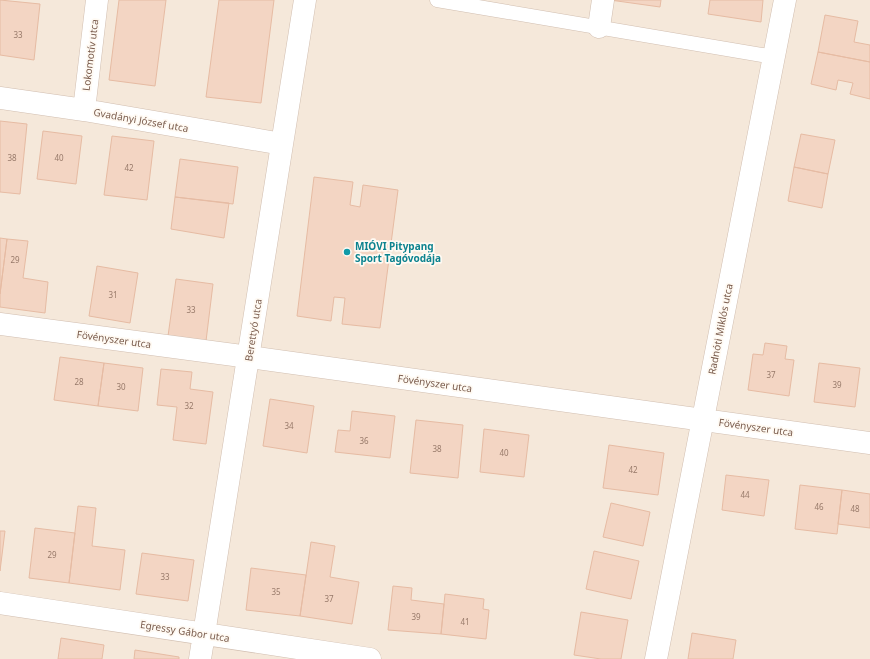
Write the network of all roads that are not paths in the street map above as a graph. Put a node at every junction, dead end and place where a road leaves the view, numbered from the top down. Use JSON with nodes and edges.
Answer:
{"nodes":[{"id":1,"x":97,"y":0,"type":"edge"},
{"id":2,"x":305,"y":0,"type":"edge"},
{"id":3,"x":437,"y":0,"type":"edge"},
{"id":4,"x":603,"y":0,"type":"edge"},
{"id":5,"x":785,"y":0,"type":"edge"},
{"id":6,"x":598,"y":27,"type":"junction"},
{"id":7,"x":774,"y":57,"type":"junction"},
{"id":8,"x":0,"y":98,"type":"edge"},
{"id":9,"x":84,"y":110,"type":"junction"},
{"id":10,"x":282,"y":144,"type":"junction"},
{"id":11,"x":0,"y":324,"type":"edge"},
{"id":12,"x":248,"y":357,"type":"junction"},
{"id":13,"x":703,"y":420,"type":"junction"},
{"id":14,"x":870,"y":443,"type":"edge"},
{"id":15,"x":0,"y":603,"type":"edge"},
{"id":16,"x":204,"y":634,"type":"junction"},
{"id":17,"x":200,"y":659,"type":"edge"},
{"id":18,"x":370,"y":659,"type":"edge"},
{"id":19,"x":656,"y":659,"type":"edge"}],
"edges":[{"from":1,"to":9,"type":"street","name":"Lokomotív utca"},
{"from":2,"to":10,"type":"street","name":"Berettyó utca"},
{"from":3,"to":6,"type":"lane"},
{"from":4,"to":6,"type":"street"},
{"from":5,"to":7,"type":"street","name":"Radnóti Miklós utca"},
{"from":6,"to":7,"type":"lane"},
{"from":7,"to":13,"type":"street","name":"Radnóti Miklós utca"},
{"from":8,"to":9,"type":"street","name":"Gvadányi József utca"},
{"from":9,"to":10,"type":"street","name":"Gvadányi József utca"},
{"from":10,"to":12,"type":"street","name":"Berettyó utca"},
{"from":11,"to":12,"type":"street","name":"Fövényszer utca"},
{"from":12,"to":13,"type":"street","name":"Fövényszer utca"},
{"from":12,"to":16,"type":"street","name":"Berettyó utca"},
{"from":13,"to":14,"type":"street","name":"Fövényszer utca"},
{"from":13,"to":19,"type":"street","name":"Radnóti Miklós utca"},
{"from":15,"to":16,"type":"street","name":"Egressy Gábor utca"},
{"from":16,"to":17,"type":"street","name":"Berettyó utca"},
{"from":16,"to":18,"type":"street","name":"Egressy Gábor utca"}]}
